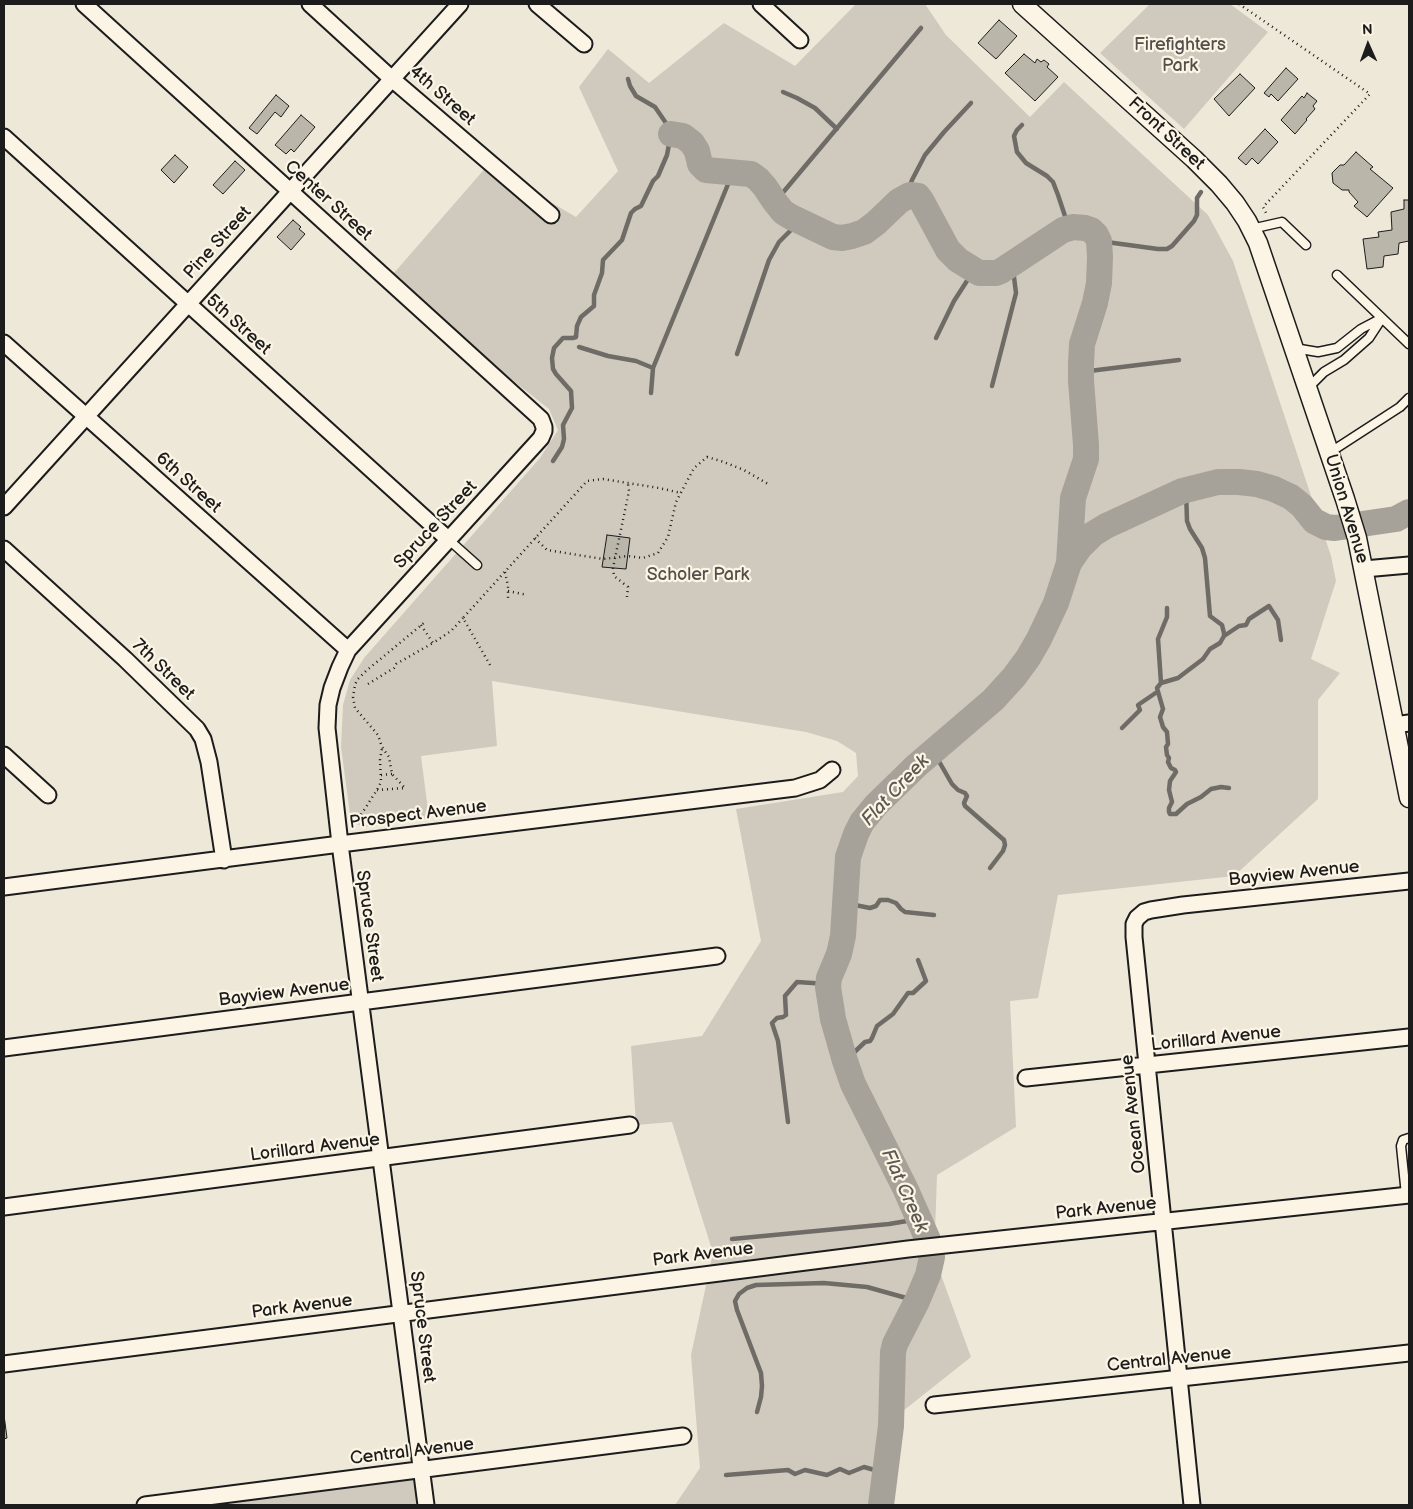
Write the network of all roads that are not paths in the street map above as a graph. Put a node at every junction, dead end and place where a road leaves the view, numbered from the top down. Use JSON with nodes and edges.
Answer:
{"nodes":[{"id":1,"x":84,"y":4,"type":"edge"},
{"id":2,"x":310,"y":4,"type":"edge"},
{"id":3,"x":460,"y":4,"type":"edge"},
{"id":4,"x":537,"y":4,"type":"edge"},
{"id":5,"x":761,"y":4,"type":"edge"},
{"id":6,"x":1022,"y":4,"type":"edge"},
{"id":7,"x":800,"y":40,"type":"dead end"},
{"id":8,"x":584,"y":44,"type":"dead end"},
{"id":9,"x":392,"y":78,"type":"junction"},
{"id":10,"x":4,"y":137,"type":"edge"},
{"id":11,"x":290,"y":191,"type":"junction"},
{"id":12,"x":551,"y":215,"type":"dead end"},
{"id":13,"x":1251,"y":229,"type":"junction"},
{"id":14,"x":1306,"y":245,"type":"dead end"},
{"id":15,"x":1337,"y":275,"type":"dead end"},
{"id":16,"x":188,"y":305,"type":"junction"},
{"id":17,"x":1382,"y":318,"type":"junction"},
{"id":18,"x":4,"y":343,"type":"edge"},
{"id":19,"x":1409,"y":344,"type":"edge"},
{"id":20,"x":1293,"y":348,"type":"junction"},
{"id":21,"x":1307,"y":389,"type":"junction"},
{"id":22,"x":1409,"y":398,"type":"edge"},
{"id":23,"x":86,"y":417,"type":"junction"},
{"id":24,"x":544,"y":427,"type":"joint"},
{"id":25,"x":1329,"y":453,"type":"junction"},
{"id":26,"x":4,"y":507,"type":"edge"},
{"id":27,"x":449,"y":540,"type":"junction"},
{"id":28,"x":4,"y":549,"type":"edge"},
{"id":29,"x":1363,"y":563,"type":"junction"},
{"id":30,"x":477,"y":565,"type":"dead end"},
{"id":31,"x":1409,"y":565,"type":"edge"},
{"id":32,"x":348,"y":650,"type":"junction"},
{"id":33,"x":1402,"y":724,"type":"edge"},
{"id":34,"x":4,"y":755,"type":"edge"},
{"id":35,"x":832,"y":770,"type":"dead end"},
{"id":36,"x":1407,"y":773,"type":"edge"},
{"id":37,"x":48,"y":795,"type":"dead end"},
{"id":38,"x":1409,"y":798,"type":"edge"},
{"id":39,"x":340,"y":844,"type":"junction"},
{"id":40,"x":224,"y":860,"type":"junction"},
{"id":41,"x":1409,"y":881,"type":"edge"},
{"id":42,"x":4,"y":888,"type":"edge"},
{"id":43,"x":1184,"y":905,"type":"joint"},
{"id":44,"x":717,"y":956,"type":"dead end"},
{"id":45,"x":361,"y":1002,"type":"junction"},
{"id":46,"x":1409,"y":1037,"type":"edge"},
{"id":47,"x":4,"y":1048,"type":"edge"},
{"id":48,"x":1148,"y":1066,"type":"junction"},
{"id":49,"x":1026,"y":1078,"type":"dead end"},
{"id":50,"x":630,"y":1126,"type":"dead end"},
{"id":51,"x":1409,"y":1138,"type":"edge"},
{"id":52,"x":381,"y":1158,"type":"junction"},
{"id":53,"x":1408,"y":1195,"type":"edge"},
{"id":54,"x":4,"y":1207,"type":"edge"},
{"id":55,"x":1164,"y":1222,"type":"junction"},
{"id":56,"x":401,"y":1313,"type":"junction"},
{"id":57,"x":1409,"y":1353,"type":"edge"},
{"id":58,"x":4,"y":1364,"type":"edge"},
{"id":59,"x":1179,"y":1378,"type":"junction"},
{"id":60,"x":934,"y":1405,"type":"dead end"},
{"id":61,"x":684,"y":1436,"type":"dead end"},
{"id":62,"x":421,"y":1470,"type":"junction"},
{"id":63,"x":145,"y":1505,"type":"edge"},
{"id":64,"x":426,"y":1505,"type":"edge"},
{"id":65,"x":1192,"y":1505,"type":"edge"}],
"edges":[{"from":1,"to":11,"type":"street","name":"Center Street"},
{"from":2,"to":9,"type":"street","name":"4th Street"},
{"from":3,"to":9,"type":"street","name":"Pine Street"},
{"from":4,"to":8,"type":"street"},
{"from":5,"to":7,"type":"street"},
{"from":6,"to":13,"type":"street","name":"Front Street"},
{"from":9,"to":11,"type":"street","name":"Pine Street"},
{"from":9,"to":12,"type":"street","name":"4th Street"},
{"from":10,"to":16,"type":"street","name":"5th Street"},
{"from":11,"to":16,"type":"street","name":"Pine Street"},
{"from":11,"to":24,"type":"street","name":"Center Street"},
{"from":13,"to":14,"type":"lane"},
{"from":13,"to":20,"type":"street","name":"Union Avenue"},
{"from":15,"to":17,"type":"lane"},
{"from":16,"to":23,"type":"street","name":"Pine Street"},
{"from":16,"to":27,"type":"street","name":"5th Street"},
{"from":17,"to":19,"type":"lane"},
{"from":17,"to":20,"type":"lane"},
{"from":17,"to":21,"type":"lane"},
{"from":18,"to":23,"type":"street","name":"6th Street"},
{"from":20,"to":21,"type":"street","name":"Union Avenue"},
{"from":21,"to":25,"type":"street","name":"Union Avenue"},
{"from":22,"to":25,"type":"lane"},
{"from":23,"to":26,"type":"street","name":"Pine Street"},
{"from":23,"to":32,"type":"street","name":"6th Street"},
{"from":24,"to":27,"type":"street","name":"Spruce Street"},
{"from":25,"to":29,"type":"street","name":"Union Avenue"},
{"from":27,"to":30,"type":"lane"},
{"from":27,"to":32,"type":"street","name":"Spruce Street"},
{"from":28,"to":40,"type":"street","name":"7th Street"},
{"from":29,"to":31,"type":"street"},
{"from":29,"to":33,"type":"street","name":"Union Avenue"},
{"from":32,"to":39,"type":"street","name":"Spruce Street"},
{"from":33,"to":36,"type":"street","name":"Union Avenue"},
{"from":34,"to":37,"type":"street"},
{"from":35,"to":39,"type":"street","name":"Prospect Avenue"},
{"from":36,"to":38,"type":"street","name":"Union Avenue"},
{"from":39,"to":40,"type":"street","name":"Prospect Avenue"},
{"from":39,"to":45,"type":"street","name":"Spruce Street"},
{"from":40,"to":42,"type":"street","name":"Prospect Avenue"},
{"from":41,"to":43,"type":"street","name":"Bayview Avenue"},
{"from":43,"to":48,"type":"street","name":"Ocean Avenue"},
{"from":44,"to":45,"type":"street","name":"Bayview Avenue"},
{"from":45,"to":47,"type":"street","name":"Bayview Avenue"},
{"from":45,"to":52,"type":"street","name":"Spruce Street"},
{"from":46,"to":48,"type":"street","name":"Lorillard Avenue"},
{"from":48,"to":49,"type":"street","name":"Lorillard Avenue"},
{"from":48,"to":55,"type":"street","name":"Ocean Avenue"},
{"from":50,"to":52,"type":"street","name":"Lorillard Avenue"},
{"from":51,"to":53,"type":"lane"},
{"from":52,"to":54,"type":"street","name":"Lorillard Avenue"},
{"from":52,"to":56,"type":"street","name":"Spruce Street"},
{"from":53,"to":55,"type":"street","name":"Park Avenue"},
{"from":55,"to":56,"type":"street","name":"Park Avenue"},
{"from":55,"to":59,"type":"street","name":"Ocean Avenue"},
{"from":56,"to":58,"type":"street","name":"Park Avenue"},
{"from":56,"to":62,"type":"street","name":"Spruce Street"},
{"from":57,"to":59,"type":"street","name":"Central Avenue"},
{"from":59,"to":60,"type":"street","name":"Central Avenue"},
{"from":59,"to":65,"type":"street","name":"Ocean Avenue"},
{"from":61,"to":62,"type":"street","name":"Central Avenue"},
{"from":62,"to":63,"type":"street","name":"Central Avenue"},
{"from":62,"to":64,"type":"street","name":"Spruce Street"}]}
